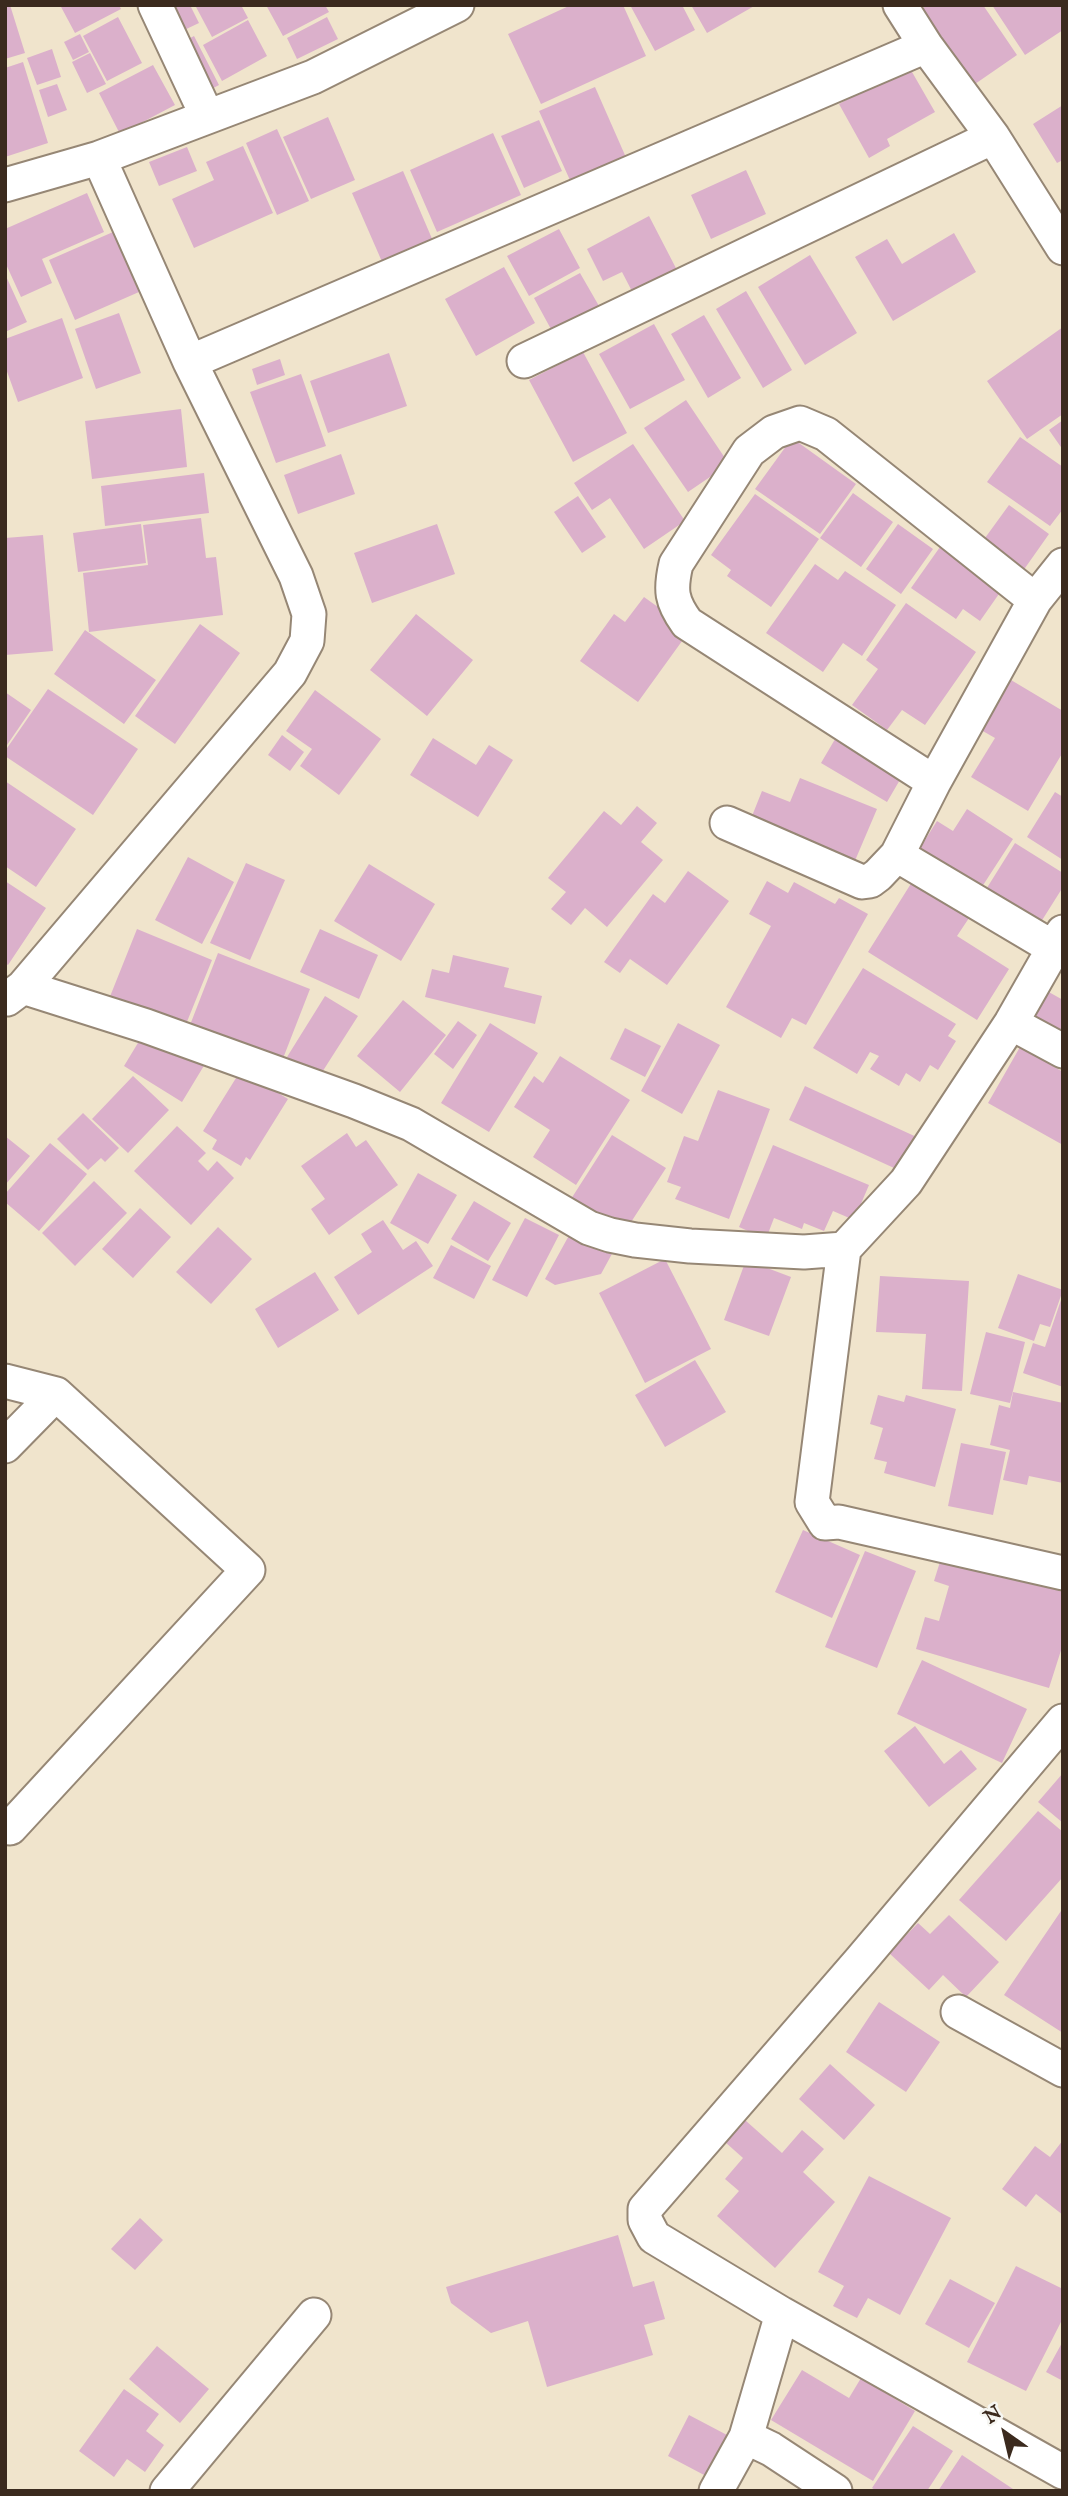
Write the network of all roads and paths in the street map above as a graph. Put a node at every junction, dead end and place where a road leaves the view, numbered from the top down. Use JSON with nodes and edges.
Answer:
{"nodes":[{"id":1,"x":155,"y":5,"type":"edge"},
{"id":2,"x":457,"y":5,"type":"edge"},
{"id":3,"x":900,"y":5,"type":"edge"},
{"id":4,"x":926,"y":46,"type":"junction"},
{"id":5,"x":207,"y":116,"type":"junction"},
{"id":6,"x":993,"y":137,"type":"junction"},
{"id":7,"x":99,"y":158,"type":"junction"},
{"id":8,"x":5,"y":185,"type":"edge"},
{"id":9,"x":1063,"y":248,"type":"edge"},
{"id":10,"x":524,"y":361,"type":"dead end"},
{"id":11,"x":190,"y":362,"type":"junction"},
{"id":12,"x":1063,"y":565,"type":"edge"},
{"id":13,"x":1035,"y":600,"type":"junction"},
{"id":14,"x":934,"y":782,"type":"junction"},
{"id":15,"x":727,"y":824,"type":"dead end"},
{"id":16,"x":897,"y":855,"type":"junction"},
{"id":17,"x":1058,"y":939,"type":"edge"},
{"id":18,"x":14,"y":994,"type":"edge"},
{"id":19,"x":1011,"y":1023,"type":"junction"},
{"id":20,"x":1063,"y":1051,"type":"edge"},
{"id":21,"x":844,"y":1249,"type":"junction"},
{"id":22,"x":5,"y":1381,"type":"edge"},
{"id":23,"x":56,"y":1394,"type":"junction"},
{"id":24,"x":5,"y":1446,"type":"edge"},
{"id":25,"x":1063,"y":1573,"type":"edge"},
{"id":26,"x":1063,"y":1721,"type":"edge"},
{"id":27,"x":5,"y":1826,"type":"edge"},
{"id":28,"x":958,"y":2012,"type":"dead end"},
{"id":29,"x":1063,"y":2070,"type":"edge"},
{"id":30,"x":782,"y":2314,"type":"junction"},
{"id":31,"x":314,"y":2315,"type":"dead end"},
{"id":32,"x":746,"y":2437,"type":"junction"},
{"id":33,"x":1063,"y":2472,"type":"edge"},
{"id":34,"x":167,"y":2491,"type":"edge"},
{"id":35,"x":716,"y":2491,"type":"edge"},
{"id":36,"x":835,"y":2491,"type":"edge"}],
"edges":[{"from":1,"to":5,"type":"street"},
{"from":2,"to":5,"type":"street"},
{"from":3,"to":4,"type":"street"},
{"from":4,"to":6,"type":"street"},
{"from":4,"to":11,"type":"street"},
{"from":5,"to":7,"type":"street"},
{"from":6,"to":9,"type":"street"},
{"from":6,"to":10,"type":"street"},
{"from":7,"to":8,"type":"street"},
{"from":7,"to":11,"type":"street"},
{"from":11,"to":18,"type":"street"},
{"from":12,"to":13,"type":"street"},
{"from":13,"to":14,"type":"street"},
{"from":13,"to":14,"type":"street"},
{"from":14,"to":16,"type":"street"},
{"from":15,"to":16,"type":"street"},
{"from":16,"to":17,"type":"street"},
{"from":17,"to":19,"type":"street"},
{"from":18,"to":21,"type":"street"},
{"from":19,"to":20,"type":"street"},
{"from":19,"to":21,"type":"street"},
{"from":21,"to":25,"type":"street"},
{"from":22,"to":23,"type":"street"},
{"from":23,"to":24,"type":"street"},
{"from":23,"to":27,"type":"street"},
{"from":26,"to":30,"type":"street"},
{"from":28,"to":29,"type":"street"},
{"from":30,"to":32,"type":"street"},
{"from":30,"to":33,"type":"street"},
{"from":31,"to":34,"type":"street"},
{"from":32,"to":35,"type":"street"},
{"from":32,"to":36,"type":"street"}]}
